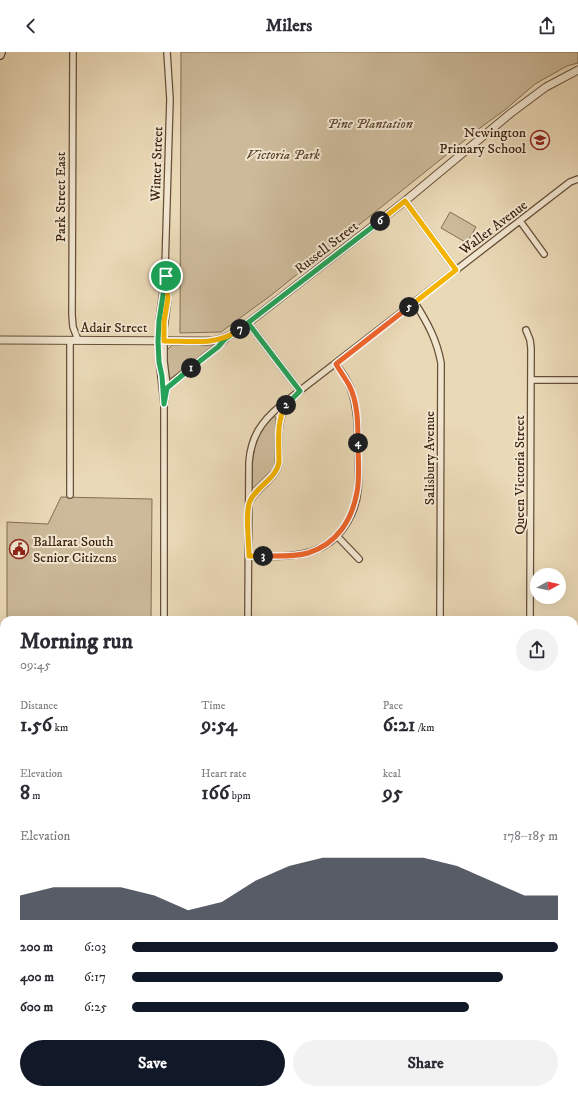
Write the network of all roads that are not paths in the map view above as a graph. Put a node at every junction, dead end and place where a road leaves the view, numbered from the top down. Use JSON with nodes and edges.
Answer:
{"nodes":[{"id":1,"x":1,"y":52,"type":"edge"},
{"id":2,"x":73,"y":52,"type":"edge"},
{"id":3,"x":167,"y":52,"type":"edge"},
{"id":4,"x":0,"y":55,"type":"edge"},
{"id":5,"x":578,"y":70,"type":"edge"},
{"id":6,"x":578,"y":179,"type":"edge"},
{"id":7,"x":405,"y":201,"type":"junction"},
{"id":8,"x":520,"y":221,"type":"junction"},
{"id":9,"x":544,"y":254,"type":"dead end"},
{"id":10,"x":456,"y":270,"type":"junction"},
{"id":11,"x":415,"y":303,"type":"junction"},
{"id":12,"x":248,"y":323,"type":"junction"},
{"id":13,"x":526,"y":330,"type":"dead end"},
{"id":14,"x":227,"y":338,"type":"junction"},
{"id":15,"x":0,"y":340,"type":"edge"},
{"id":16,"x":74,"y":340,"type":"junction"},
{"id":17,"x":161,"y":341,"type":"junction"},
{"id":18,"x":336,"y":364,"type":"junction"},
{"id":19,"x":531,"y":380,"type":"junction"},
{"id":20,"x":578,"y":380,"type":"edge"},
{"id":21,"x":167,"y":388,"type":"junction"},
{"id":22,"x":300,"y":391,"type":"junction"},
{"id":23,"x":290,"y":399,"type":"junction"},
{"id":24,"x":164,"y":404,"type":"junction"},
{"id":25,"x":70,"y":495,"type":"dead end"},
{"id":26,"x":248,"y":506,"type":"junction"},
{"id":27,"x":337,"y":536,"type":"junction"},
{"id":28,"x":249,"y":556,"type":"junction"},
{"id":29,"x":359,"y":559,"type":"dead end"},
{"id":30,"x":164,"y":616,"type":"edge"},
{"id":31,"x":248,"y":616,"type":"edge"},
{"id":32,"x":440,"y":616,"type":"edge"},
{"id":33,"x":530,"y":616,"type":"edge"}],
"edges":[{"from":1,"to":4,"type":"main road"},
{"from":2,"to":16,"type":"street","name":"Park Street East"},
{"from":3,"to":17,"type":"street","name":"Winter Street"},
{"from":5,"to":7,"type":"street","name":"Russell Street"},
{"from":6,"to":8,"type":"street","name":"Waller Avenue"},
{"from":7,"to":10,"type":"street"},
{"from":7,"to":12,"type":"street","name":"Russell Street"},
{"from":8,"to":9,"type":"street"},
{"from":8,"to":10,"type":"street","name":"Waller Avenue"},
{"from":10,"to":11,"type":"street","name":"Waller Avenue"},
{"from":11,"to":18,"type":"street","name":"Waller Avenue"},
{"from":11,"to":32,"type":"street","name":"Salisbury Avenue"},
{"from":12,"to":14,"type":"street","name":"Russell Street"},
{"from":12,"to":22,"type":"street"},
{"from":13,"to":19,"type":"street","name":"Queen Victoria Street"},
{"from":14,"to":17,"type":"street","name":"Adair Street"},
{"from":14,"to":21,"type":"street","name":"Russell Street"},
{"from":15,"to":16,"type":"street","name":"Adair Street"},
{"from":16,"to":17,"type":"street","name":"Adair Street"},
{"from":16,"to":25,"type":"street","name":"Park Street East"},
{"from":17,"to":21,"type":"street","name":"Winter Street"},
{"from":17,"to":24,"type":"street","name":"Winter Street"},
{"from":18,"to":22,"type":"street","name":"Waller Avenue"},
{"from":18,"to":27,"type":"street"},
{"from":19,"to":20,"type":"street"},
{"from":19,"to":33,"type":"street","name":"Queen Victoria Street"},
{"from":21,"to":24,"type":"street","name":"Winter Street"},
{"from":22,"to":23,"type":"street","name":"Waller Avenue"},
{"from":23,"to":26,"type":"street","name":"Waller Avenue"},
{"from":23,"to":26,"type":"street","name":"Waller Avenue"},
{"from":24,"to":30,"type":"street","name":"Winter Street"},
{"from":26,"to":28,"type":"street","name":"Waller Avenue"},
{"from":27,"to":28,"type":"street"},
{"from":27,"to":29,"type":"street"},
{"from":28,"to":31,"type":"street","name":"Waller Avenue"}]}
